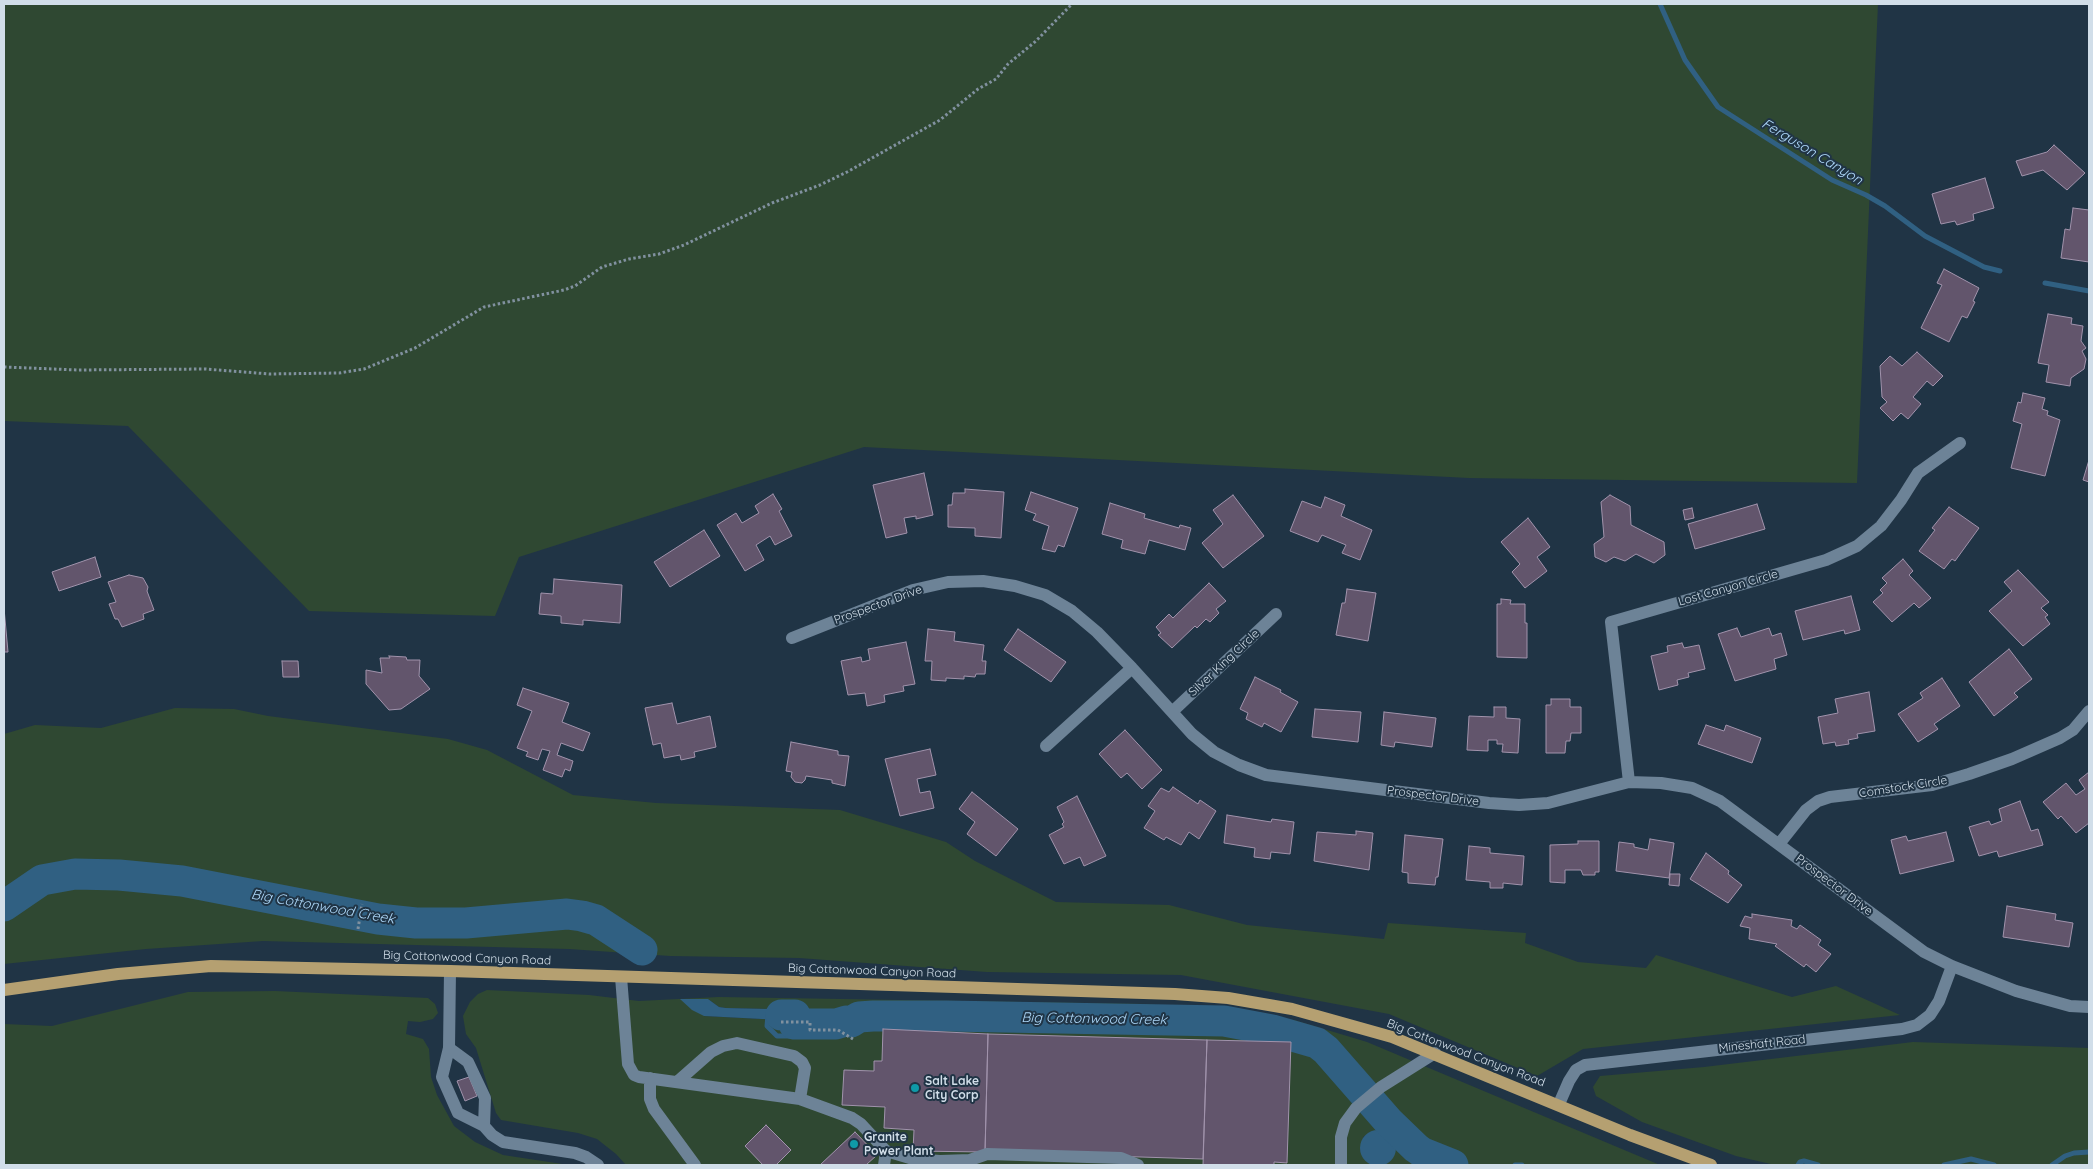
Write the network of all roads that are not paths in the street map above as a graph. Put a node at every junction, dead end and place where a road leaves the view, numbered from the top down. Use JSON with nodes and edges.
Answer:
{"nodes":[{"id":1,"x":1960,"y":442,"type":"dead end"},
{"id":2,"x":1276,"y":614,"type":"dead end"},
{"id":3,"x":792,"y":638,"type":"dead end"},
{"id":4,"x":1132,"y":668,"type":"junction"},
{"id":5,"x":1172,"y":712,"type":"junction"},
{"id":6,"x":2089,"y":712,"type":"edge"},
{"id":7,"x":1046,"y":746,"type":"dead end"},
{"id":8,"x":1629,"y":782,"type":"junction"},
{"id":9,"x":1779,"y":844,"type":"junction"},
{"id":10,"x":1952,"y":966,"type":"junction"},
{"id":11,"x":450,"y":971,"type":"junction"},
{"id":12,"x":621,"y":977,"type":"junction"},
{"id":13,"x":4,"y":990,"type":"edge"},
{"id":14,"x":2089,"y":1007,"type":"edge"},
{"id":15,"x":449,"y":1048,"type":"junction"},
{"id":16,"x":1435,"y":1053,"type":"junction"},
{"id":17,"x":650,"y":1078,"type":"junction"},
{"id":18,"x":677,"y":1082,"type":"junction"},
{"id":19,"x":800,"y":1099,"type":"junction"},
{"id":20,"x":1559,"y":1104,"type":"junction"},
{"id":21,"x":484,"y":1126,"type":"junction"},
{"id":22,"x":886,"y":1151,"type":"junction"},
{"id":23,"x":598,"y":1165,"type":"edge"},
{"id":24,"x":695,"y":1165,"type":"edge"},
{"id":25,"x":884,"y":1165,"type":"edge"},
{"id":26,"x":1138,"y":1165,"type":"edge"},
{"id":27,"x":1341,"y":1165,"type":"edge"},
{"id":28,"x":1711,"y":1165,"type":"edge"}],
"edges":[{"from":1,"to":8,"type":"street","name":"Lost Canyon Circle"},
{"from":2,"to":5,"type":"street","name":"Silver King Circle"},
{"from":3,"to":4,"type":"street","name":"Prospector Drive"},
{"from":4,"to":5,"type":"street","name":"Prospector Drive"},
{"from":4,"to":7,"type":"street"},
{"from":5,"to":8,"type":"street","name":"Prospector Drive"},
{"from":6,"to":9,"type":"street","name":"Comstock Circle"},
{"from":8,"to":9,"type":"street","name":"Prospector Drive"},
{"from":9,"to":10,"type":"street","name":"Prospector Drive"},
{"from":10,"to":14,"type":"street","name":"Prospector Drive"},
{"from":10,"to":20,"type":"street","name":"Mineshaft Road"},
{"from":11,"to":12,"type":"main road","name":"Big Cottonwood Canyon Road"},
{"from":11,"to":13,"type":"main road","name":"Big Cottonwood Canyon Road"},
{"from":11,"to":15,"type":"street"},
{"from":12,"to":16,"type":"main road","name":"Big Cottonwood Canyon Road"},
{"from":12,"to":17,"type":"street"},
{"from":15,"to":21,"type":"street"},
{"from":15,"to":21,"type":"street"},
{"from":16,"to":20,"type":"main road","name":"Big Cottonwood Canyon Road"},
{"from":16,"to":27,"type":"street"},
{"from":17,"to":18,"type":"street"},
{"from":17,"to":24,"type":"street"},
{"from":18,"to":19,"type":"street"},
{"from":18,"to":19,"type":"street"},
{"from":19,"to":22,"type":"street"},
{"from":20,"to":28,"type":"main road","name":"Big Cottonwood Canyon Road"},
{"from":21,"to":23,"type":"street"},
{"from":22,"to":25,"type":"street"},
{"from":22,"to":26,"type":"street"}]}
